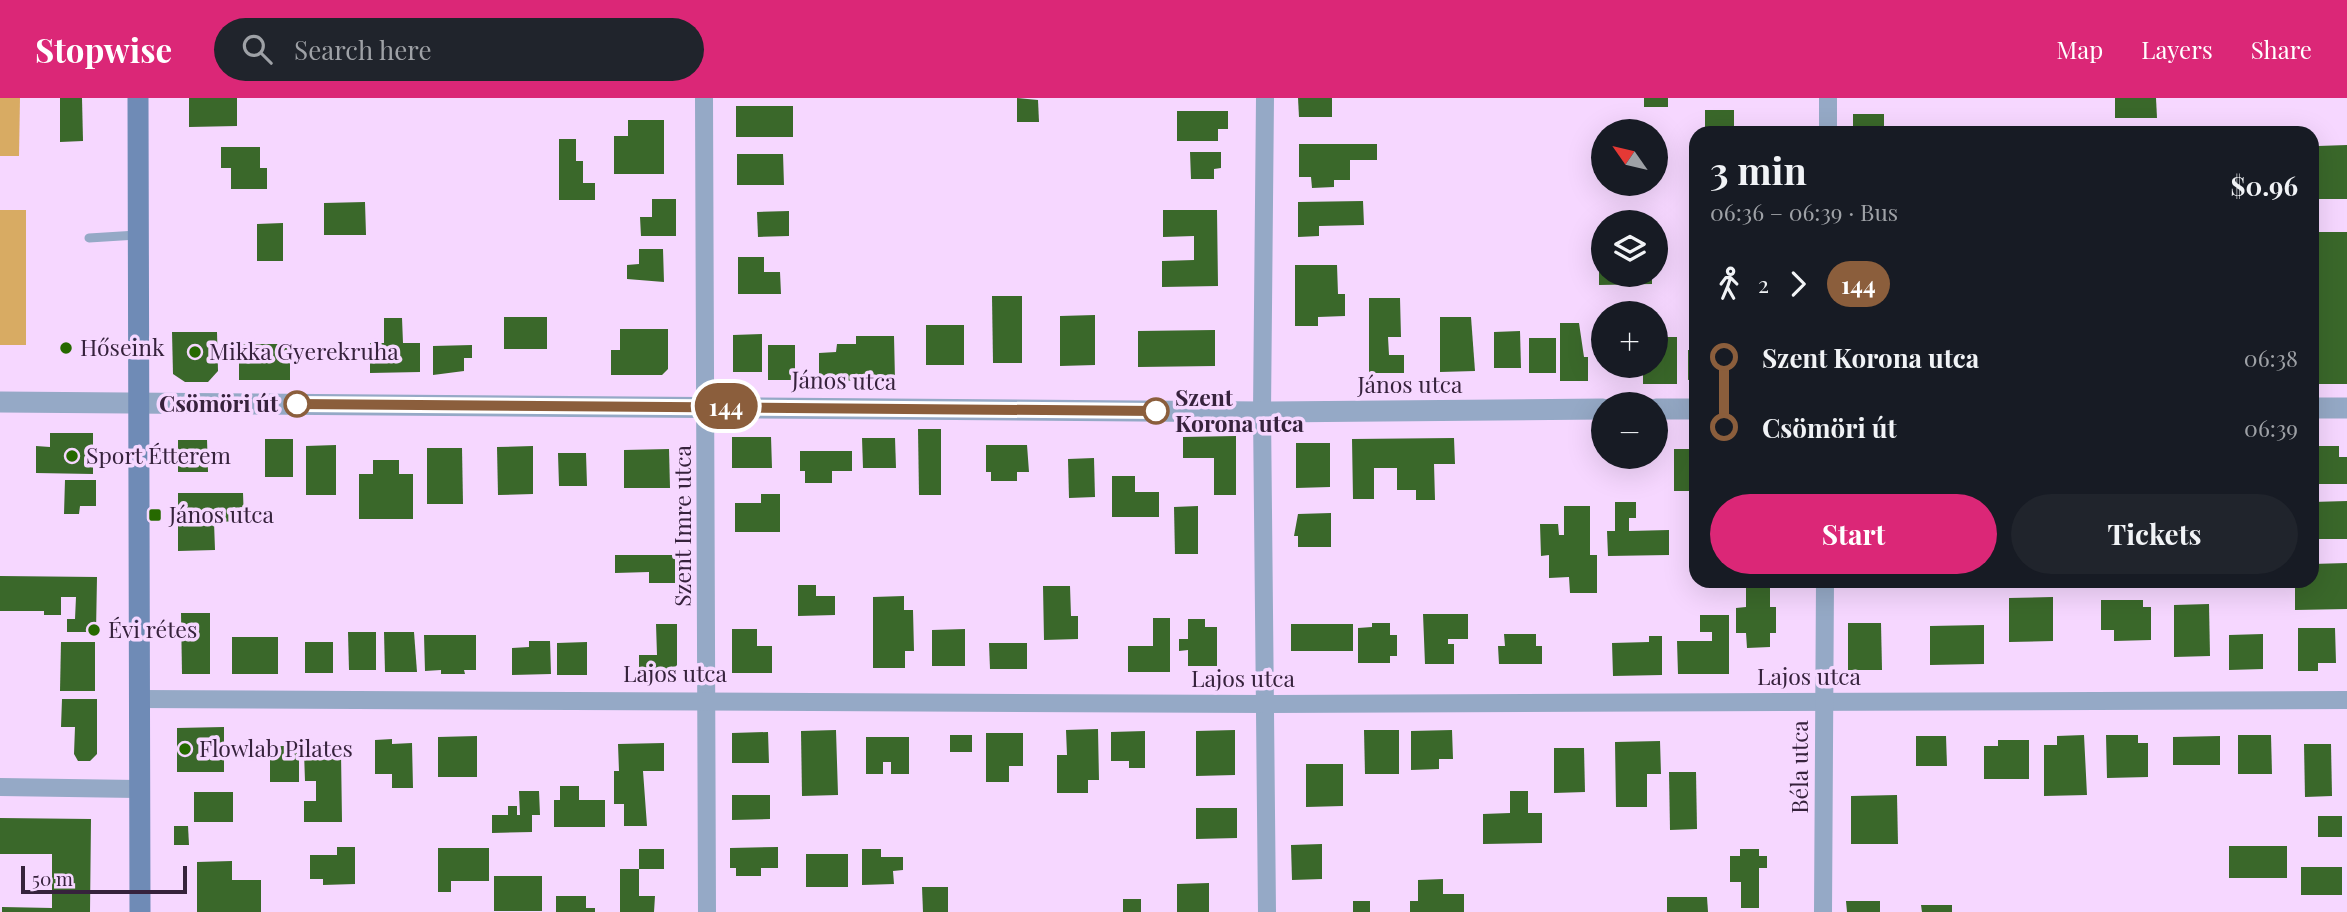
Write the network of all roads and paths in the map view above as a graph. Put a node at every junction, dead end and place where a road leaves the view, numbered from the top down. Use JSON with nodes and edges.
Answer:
{"nodes":[{"id":1,"x":138,"y":98,"type":"edge"},
{"id":2,"x":704,"y":98,"type":"edge"},
{"id":3,"x":1265,"y":98,"type":"edge"},
{"id":4,"x":1828,"y":98,"type":"edge"},
{"id":5,"x":1828,"y":126,"type":"edge"},
{"id":6,"x":139,"y":235,"type":"junction"},
{"id":7,"x":89,"y":239,"type":"dead end"},
{"id":8,"x":0,"y":402,"type":"edge"},
{"id":9,"x":139,"y":403,"type":"junction"},
{"id":10,"x":708,"y":405,"type":"junction"},
{"id":11,"x":2319,"y":408,"type":"edge"},
{"id":12,"x":2347,"y":408,"type":"edge"},
{"id":13,"x":1591,"y":409,"type":"edge"},
{"id":14,"x":1668,"y":409,"type":"edge"},
{"id":15,"x":1689,"y":409,"type":"edge"},
{"id":16,"x":1262,"y":412,"type":"junction"},
{"id":17,"x":1825,"y":588,"type":"edge"},
{"id":18,"x":138,"y":699,"type":"junction"},
{"id":19,"x":707,"y":699,"type":"junction"},
{"id":20,"x":2347,"y":700,"type":"edge"},
{"id":21,"x":1825,"y":702,"type":"junction"},
{"id":22,"x":1265,"y":704,"type":"junction"},
{"id":23,"x":0,"y":787,"type":"edge"},
{"id":24,"x":137,"y":789,"type":"junction"},
{"id":25,"x":140,"y":912,"type":"edge"},
{"id":26,"x":707,"y":912,"type":"edge"},
{"id":27,"x":1267,"y":912,"type":"edge"},
{"id":28,"x":1824,"y":912,"type":"edge"}],
"edges":[{"from":1,"to":6,"type":"main road"},
{"from":2,"to":10,"type":"street","name":"Szent Imre utca"},
{"from":3,"to":16,"type":"street"},
{"from":4,"to":5,"type":"street"},
{"from":6,"to":7,"type":"lane"},
{"from":6,"to":9,"type":"main road"},
{"from":8,"to":9,"type":"street","name":"János utca"},
{"from":9,"to":10,"type":"street","name":"János utca"},
{"from":9,"to":18,"type":"main road"},
{"from":10,"to":16,"type":"street","name":"János utca"},
{"from":10,"to":19,"type":"street","name":"Szent Imre utca"},
{"from":11,"to":12,"type":"street"},
{"from":13,"to":16,"type":"street","name":"János utca"},
{"from":14,"to":15,"type":"street"},
{"from":16,"to":22,"type":"street"},
{"from":17,"to":21,"type":"street","name":"Béla utca"},
{"from":18,"to":19,"type":"street","name":"Lajos utca"},
{"from":18,"to":24,"type":"main road"},
{"from":19,"to":22,"type":"street","name":"Lajos utca"},
{"from":19,"to":26,"type":"street","name":"Szent Imre utca"},
{"from":20,"to":21,"type":"street","name":"Lajos utca"},
{"from":21,"to":22,"type":"street","name":"Lajos utca"},
{"from":21,"to":28,"type":"street","name":"Béla utca"},
{"from":22,"to":27,"type":"street"},
{"from":23,"to":24,"type":"street"},
{"from":24,"to":25,"type":"main road"}]}
